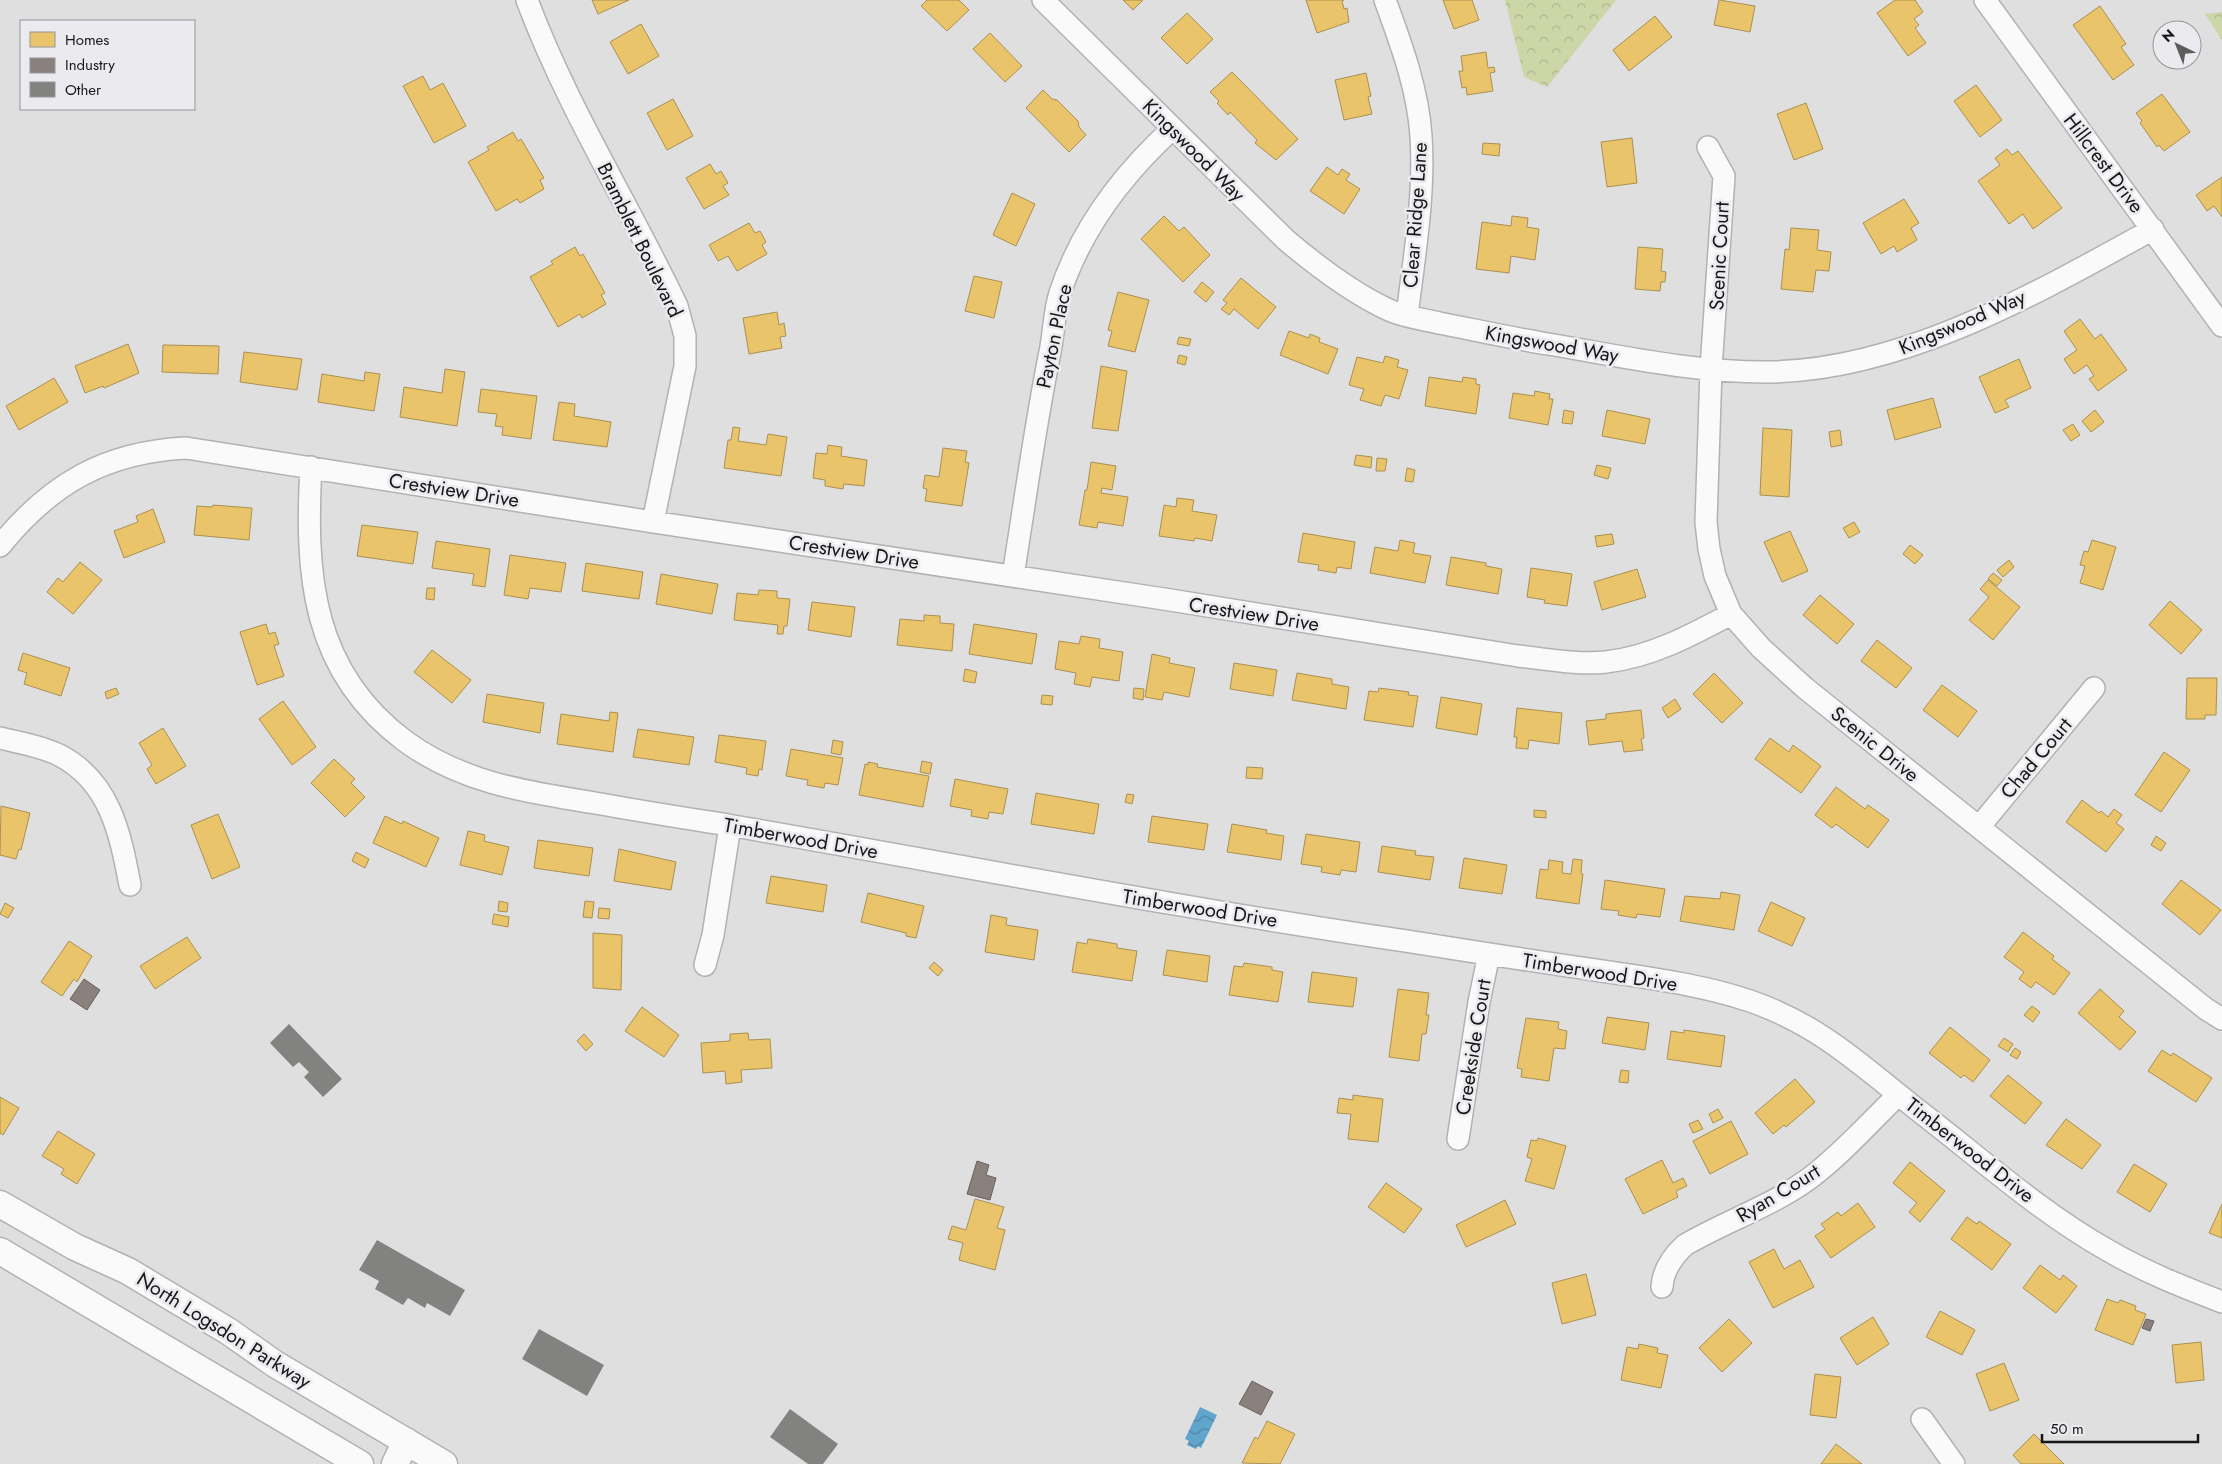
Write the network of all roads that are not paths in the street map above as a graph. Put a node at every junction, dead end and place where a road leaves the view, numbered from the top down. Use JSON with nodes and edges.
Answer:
{"nodes":[{"id":1,"x":527,"y":0,"type":"edge"},
{"id":2,"x":1043,"y":0,"type":"edge"},
{"id":3,"x":1385,"y":0,"type":"edge"},
{"id":4,"x":1985,"y":0,"type":"edge"},
{"id":5,"x":1172,"y":129,"type":"junction"},
{"id":6,"x":1708,"y":148,"type":"dead end"},
{"id":7,"x":2153,"y":229,"type":"junction"},
{"id":8,"x":1407,"y":316,"type":"junction"},
{"id":9,"x":2222,"y":326,"type":"edge"},
{"id":10,"x":1712,"y":370,"type":"junction"},
{"id":11,"x":311,"y":467,"type":"junction"},
{"id":12,"x":653,"y":522,"type":"junction"},
{"id":13,"x":0,"y":546,"type":"edge"},
{"id":14,"x":1013,"y":576,"type":"junction"},
{"id":15,"x":1731,"y":614,"type":"junction"},
{"id":16,"x":2094,"y":688,"type":"dead end"},
{"id":17,"x":0,"y":738,"type":"edge"},
{"id":18,"x":730,"y":826,"type":"junction"},
{"id":19,"x":1979,"y":827,"type":"junction"},
{"id":20,"x":130,"y":885,"type":"dead end"},
{"id":21,"x":1489,"y":954,"type":"junction"},
{"id":22,"x":705,"y":965,"type":"dead end"},
{"id":23,"x":2222,"y":1019,"type":"edge"},
{"id":24,"x":1898,"y":1095,"type":"junction"},
{"id":25,"x":1458,"y":1139,"type":"dead end"},
{"id":26,"x":0,"y":1204,"type":"edge"},
{"id":27,"x":0,"y":1251,"type":"edge"},
{"id":28,"x":1662,"y":1287,"type":"dead end"},
{"id":29,"x":2222,"y":1302,"type":"edge"},
{"id":30,"x":1922,"y":1419,"type":"dead end"},
{"id":31,"x":401,"y":1453,"type":"edge"},
{"id":32,"x":360,"y":1464,"type":"edge"},
{"id":33,"x":444,"y":1464,"type":"edge"},
{"id":34,"x":1954,"y":1464,"type":"edge"}],
"edges":[{"from":1,"to":12,"type":"street","name":"Bramblett Boulevard"},
{"from":2,"to":5,"type":"street","name":"Kingswood Way"},
{"from":3,"to":8,"type":"street","name":"Clear Ridge Lane"},
{"from":4,"to":7,"type":"street","name":"Hillcrest Drive"},
{"from":5,"to":8,"type":"street","name":"Kingswood Way"},
{"from":5,"to":14,"type":"street","name":"Payton Place"},
{"from":6,"to":10,"type":"street","name":"Scenic Court"},
{"from":7,"to":9,"type":"street","name":"Hillcrest Drive"},
{"from":7,"to":10,"type":"street","name":"Kingswood Way"},
{"from":8,"to":10,"type":"street","name":"Kingswood Way"},
{"from":10,"to":15,"type":"street","name":"Scenic Drive"},
{"from":11,"to":12,"type":"street","name":"Crestview Drive"},
{"from":11,"to":13,"type":"street","name":"Crestview Drive"},
{"from":11,"to":18,"type":"street","name":"Timberwood Drive"},
{"from":12,"to":14,"type":"street","name":"Crestview Drive"},
{"from":14,"to":15,"type":"street","name":"Crestview Drive"},
{"from":15,"to":19,"type":"street","name":"Scenic Drive"},
{"from":16,"to":19,"type":"street","name":"Chad Court"},
{"from":17,"to":20,"type":"street"},
{"from":18,"to":21,"type":"street","name":"Timberwood Drive"},
{"from":18,"to":22,"type":"street"},
{"from":19,"to":23,"type":"street","name":"Scenic Drive"},
{"from":21,"to":24,"type":"street","name":"Timberwood Drive"},
{"from":21,"to":25,"type":"street","name":"Creekside Court"},
{"from":24,"to":28,"type":"street","name":"Ryan Court"},
{"from":24,"to":29,"type":"street","name":"Timberwood Drive"},
{"from":26,"to":31,"type":"main road","name":"North Logsdon Parkway"},
{"from":27,"to":32,"type":"main road"},
{"from":30,"to":34,"type":"street"},
{"from":31,"to":33,"type":"main road","name":"North Logsdon Parkway"}]}
